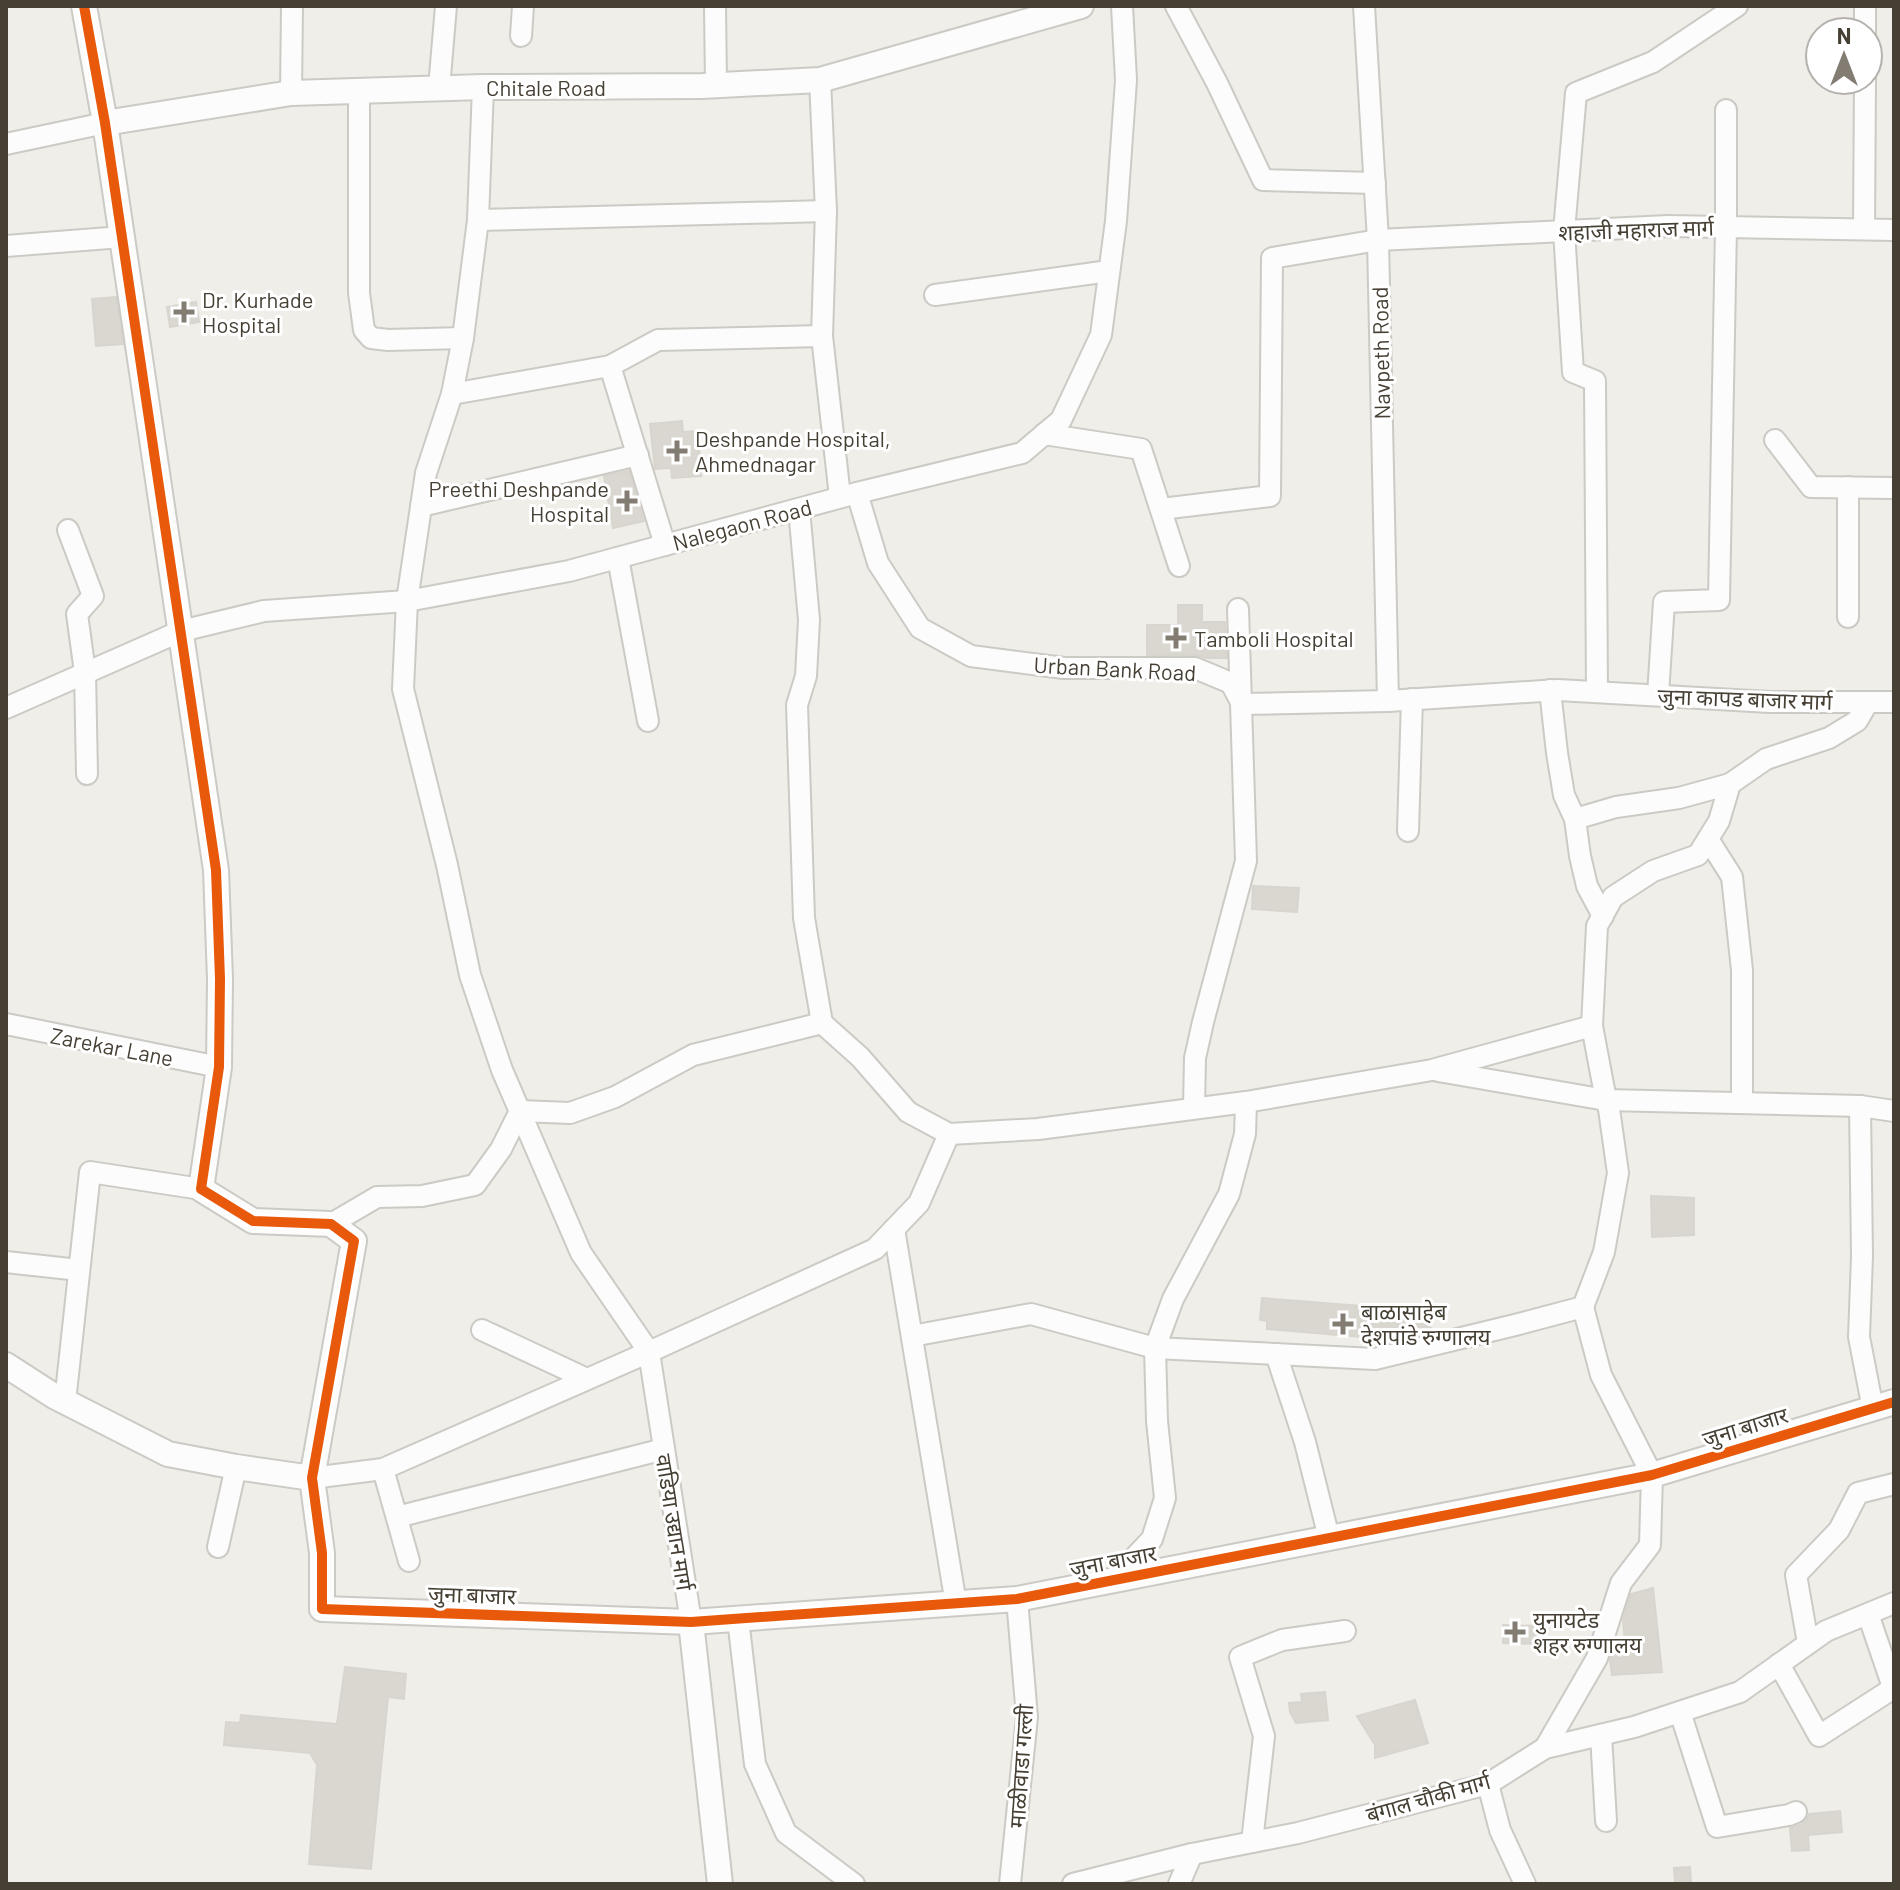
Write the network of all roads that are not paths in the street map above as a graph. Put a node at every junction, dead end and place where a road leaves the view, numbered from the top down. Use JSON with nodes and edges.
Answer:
{"nodes":[{"id":1,"x":84,"y":6,"type":"edge"},
{"id":2,"x":292,"y":6,"type":"edge"},
{"id":3,"x":446,"y":6,"type":"edge"},
{"id":4,"x":523,"y":6,"type":"edge"},
{"id":5,"x":715,"y":6,"type":"edge"},
{"id":6,"x":1081,"y":6,"type":"edge"},
{"id":7,"x":1122,"y":6,"type":"edge"},
{"id":8,"x":1176,"y":6,"type":"edge"},
{"id":9,"x":1364,"y":6,"type":"edge"},
{"id":10,"x":1737,"y":6,"type":"edge"},
{"id":11,"x":521,"y":36,"type":"dead end"},
{"id":12,"x":820,"y":80,"type":"junction"},
{"id":13,"x":716,"y":85,"type":"junction"},
{"id":14,"x":483,"y":87,"type":"junction"},
{"id":15,"x":439,"y":88,"type":"junction"},
{"id":16,"x":359,"y":91,"type":"junction"},
{"id":17,"x":291,"y":93,"type":"junction"},
{"id":18,"x":1865,"y":96,"type":"edge"},
{"id":19,"x":1726,"y":110,"type":"dead end"},
{"id":20,"x":105,"y":123,"type":"junction"},
{"id":21,"x":6,"y":144,"type":"edge"},
{"id":22,"x":1375,"y":183,"type":"junction"},
{"id":23,"x":826,"y":211,"type":"junction"},
{"id":24,"x":478,"y":220,"type":"junction"},
{"id":25,"x":1726,"y":227,"type":"junction"},
{"id":26,"x":1864,"y":229,"type":"junction"},
{"id":27,"x":1894,"y":230,"type":"edge"},
{"id":28,"x":1564,"y":231,"type":"junction"},
{"id":29,"x":122,"y":237,"type":"junction"},
{"id":30,"x":1378,"y":240,"type":"junction"},
{"id":31,"x":6,"y":246,"type":"edge"},
{"id":32,"x":1109,"y":271,"type":"junction"},
{"id":33,"x":935,"y":295,"type":"dead end"},
{"id":34,"x":822,"y":336,"type":"junction"},
{"id":35,"x":463,"y":338,"type":"junction"},
{"id":36,"x":610,"y":366,"type":"junction"},
{"id":37,"x":452,"y":394,"type":"junction"},
{"id":38,"x":1044,"y":434,"type":"junction"},
{"id":39,"x":1775,"y":440,"type":"dead end"},
{"id":40,"x":638,"y":455,"type":"junction"},
{"id":41,"x":1848,"y":487,"type":"junction"},
{"id":42,"x":1894,"y":488,"type":"edge"},
{"id":43,"x":848,"y":495,"type":"junction"},
{"id":44,"x":421,"y":506,"type":"junction"},
{"id":45,"x":799,"y":509,"type":"junction"},
{"id":46,"x":1161,"y":509,"type":"junction"},
{"id":47,"x":68,"y":530,"type":"dead end"},
{"id":48,"x":665,"y":545,"type":"junction"},
{"id":49,"x":618,"y":558,"type":"junction"},
{"id":50,"x":1179,"y":566,"type":"dead end"},
{"id":51,"x":407,"y":601,"type":"junction"},
{"id":52,"x":1238,"y":609,"type":"dead end"},
{"id":53,"x":1848,"y":617,"type":"dead end"},
{"id":54,"x":181,"y":631,"type":"junction"},
{"id":55,"x":85,"y":672,"type":"junction"},
{"id":56,"x":1550,"y":690,"type":"junction"},
{"id":57,"x":1597,"y":692,"type":"junction"},
{"id":58,"x":1658,"y":695,"type":"junction"},
{"id":59,"x":1412,"y":699,"type":"junction"},
{"id":60,"x":1388,"y":701,"type":"junction"},
{"id":61,"x":1868,"y":702,"type":"junction"},
{"id":62,"x":1894,"y":702,"type":"edge"},
{"id":63,"x":1242,"y":704,"type":"junction"},
{"id":64,"x":6,"y":708,"type":"edge"},
{"id":65,"x":648,"y":721,"type":"dead end"},
{"id":66,"x":87,"y":774,"type":"dead end"},
{"id":67,"x":1730,"y":784,"type":"junction"},
{"id":68,"x":1575,"y":819,"type":"junction"},
{"id":69,"x":1408,"y":831,"type":"dead end"},
{"id":70,"x":1708,"y":839,"type":"junction"},
{"id":71,"x":1603,"y":916,"type":"junction"},
{"id":72,"x":822,"y":1023,"type":"junction"},
{"id":73,"x":6,"y":1024,"type":"edge"},
{"id":74,"x":1592,"y":1026,"type":"junction"},
{"id":75,"x":219,"y":1067,"type":"junction"},
{"id":76,"x":1432,"y":1070,"type":"junction"},
{"id":77,"x":1606,"y":1100,"type":"junction"},
{"id":78,"x":1246,"y":1102,"type":"junction"},
{"id":79,"x":1742,"y":1103,"type":"junction"},
{"id":80,"x":1860,"y":1106,"type":"junction"},
{"id":81,"x":1194,"y":1108,"type":"junction"},
{"id":82,"x":520,"y":1111,"type":"junction"},
{"id":83,"x":1894,"y":1111,"type":"edge"},
{"id":84,"x":949,"y":1134,"type":"junction"},
{"id":85,"x":201,"y":1189,"type":"junction"},
{"id":86,"x":331,"y":1224,"type":"junction"},
{"id":87,"x":894,"y":1229,"type":"junction"},
{"id":88,"x":6,"y":1262,"type":"edge"},
{"id":89,"x":79,"y":1270,"type":"junction"},
{"id":90,"x":1583,"y":1307,"type":"junction"},
{"id":91,"x":482,"y":1330,"type":"dead end"},
{"id":92,"x":912,"y":1336,"type":"junction"},
{"id":93,"x":1155,"y":1348,"type":"junction"},
{"id":94,"x":649,"y":1352,"type":"junction"},
{"id":95,"x":1276,"y":1354,"type":"junction"},
{"id":96,"x":6,"y":1365,"type":"edge"},
{"id":97,"x":587,"y":1379,"type":"junction"},
{"id":98,"x":65,"y":1402,"type":"junction"},
{"id":99,"x":1883,"y":1406,"type":"edge"},
{"id":100,"x":664,"y":1449,"type":"junction"},
{"id":101,"x":236,"y":1467,"type":"junction"},
{"id":102,"x":383,"y":1469,"type":"junction"},
{"id":103,"x":1652,"y":1475,"type":"junction"},
{"id":104,"x":312,"y":1478,"type":"junction"},
{"id":105,"x":1894,"y":1484,"type":"edge"},
{"id":106,"x":397,"y":1517,"type":"junction"},
{"id":107,"x":1329,"y":1538,"type":"junction"},
{"id":108,"x":218,"y":1547,"type":"dead end"},
{"id":109,"x":409,"y":1561,"type":"dead end"},
{"id":110,"x":1113,"y":1580,"type":"junction"},
{"id":111,"x":1017,"y":1599,"type":"junction"},
{"id":112,"x":1894,"y":1603,"type":"edge"},
{"id":113,"x":956,"y":1604,"type":"junction"},
{"id":114,"x":1868,"y":1614,"type":"junction"},
{"id":115,"x":738,"y":1619,"type":"junction"},
{"id":116,"x":691,"y":1622,"type":"junction"},
{"id":117,"x":1345,"y":1631,"type":"dead end"},
{"id":118,"x":1808,"y":1643,"type":"junction"},
{"id":119,"x":1779,"y":1664,"type":"junction"},
{"id":120,"x":1893,"y":1689,"type":"edge"},
{"id":121,"x":1680,"y":1712,"type":"junction"},
{"id":122,"x":1601,"y":1735,"type":"junction"},
{"id":123,"x":1545,"y":1748,"type":"junction"},
{"id":124,"x":1488,"y":1784,"type":"junction"},
{"id":125,"x":1796,"y":1812,"type":"dead end"},
{"id":126,"x":1606,"y":1821,"type":"dead end"},
{"id":127,"x":1252,"y":1842,"type":"junction"},
{"id":128,"x":1192,"y":1854,"type":"junction"},
{"id":129,"x":720,"y":1884,"type":"edge"},
{"id":130,"x":854,"y":1884,"type":"edge"},
{"id":131,"x":1010,"y":1884,"type":"edge"},
{"id":132,"x":1073,"y":1884,"type":"edge"},
{"id":133,"x":1179,"y":1884,"type":"edge"},
{"id":134,"x":1525,"y":1884,"type":"edge"}],
"edges":[{"from":1,"to":20,"type":"street"},
{"from":2,"to":17,"type":"street"},
{"from":3,"to":15,"type":"street"},
{"from":4,"to":11,"type":"street"},
{"from":5,"to":13,"type":"street"},
{"from":6,"to":12,"type":"street","name":"Chitale Road"},
{"from":7,"to":32,"type":"street","name":"Nalegaon Road"},
{"from":8,"to":22,"type":"street"},
{"from":9,"to":22,"type":"street","name":"Navpeth Road"},
{"from":10,"to":28,"type":"street"},
{"from":12,"to":13,"type":"street","name":"Chitale Road"},
{"from":12,"to":23,"type":"street","name":"Urban Bank Road"},
{"from":13,"to":14,"type":"street","name":"Chitale Road"},
{"from":14,"to":15,"type":"street","name":"Chitale Road"},
{"from":14,"to":24,"type":"street"},
{"from":15,"to":16,"type":"street","name":"Chitale Road"},
{"from":16,"to":17,"type":"street","name":"Chitale Road"},
{"from":16,"to":35,"type":"street"},
{"from":17,"to":20,"type":"street","name":"Chitale Road"},
{"from":18,"to":26,"type":"street"},
{"from":19,"to":25,"type":"street"},
{"from":20,"to":21,"type":"street","name":"Chitale Road"},
{"from":20,"to":29,"type":"street"},
{"from":22,"to":30,"type":"street","name":"Navpeth Road"},
{"from":23,"to":24,"type":"street"},
{"from":23,"to":34,"type":"street","name":"Urban Bank Road"},
{"from":24,"to":35,"type":"street"},
{"from":25,"to":26,"type":"street","name":"शहाजी महाराज मार्ग"},
{"from":25,"to":28,"type":"street","name":"शहाजी महाराज मार्ग"},
{"from":25,"to":58,"type":"street"},
{"from":26,"to":27,"type":"street","name":"शहाजी महाराज मार्ग"},
{"from":28,"to":30,"type":"street","name":"शहाजी महाराज मार्ग"},
{"from":28,"to":57,"type":"street"},
{"from":29,"to":31,"type":"street"},
{"from":29,"to":54,"type":"street"},
{"from":30,"to":46,"type":"street","name":"शहाजी महाराज मार्ग"},
{"from":30,"to":60,"type":"street","name":"Navpeth Road"},
{"from":32,"to":33,"type":"street"},
{"from":32,"to":38,"type":"street","name":"Nalegaon Road"},
{"from":34,"to":36,"type":"street"},
{"from":34,"to":43,"type":"street","name":"Urban Bank Road"},
{"from":35,"to":37,"type":"street"},
{"from":36,"to":37,"type":"street"},
{"from":36,"to":40,"type":"street"},
{"from":37,"to":44,"type":"street"},
{"from":38,"to":43,"type":"street","name":"Nalegaon Road"},
{"from":38,"to":46,"type":"street"},
{"from":39,"to":41,"type":"street"},
{"from":40,"to":44,"type":"street"},
{"from":40,"to":48,"type":"street"},
{"from":41,"to":42,"type":"street"},
{"from":41,"to":53,"type":"street"},
{"from":43,"to":45,"type":"street","name":"Nalegaon Road"},
{"from":43,"to":63,"type":"street","name":"Urban Bank Road"},
{"from":44,"to":51,"type":"street"},
{"from":45,"to":48,"type":"street","name":"Nalegaon Road"},
{"from":45,"to":72,"type":"street"},
{"from":46,"to":50,"type":"street"},
{"from":47,"to":55,"type":"street"},
{"from":48,"to":49,"type":"street","name":"Nalegaon Road"},
{"from":49,"to":51,"type":"street","name":"Nalegaon Road"},
{"from":49,"to":65,"type":"street"},
{"from":51,"to":54,"type":"street","name":"Nalegaon Road"},
{"from":51,"to":82,"type":"street"},
{"from":52,"to":63,"type":"street"},
{"from":54,"to":55,"type":"street","name":"Nalegaon Road"},
{"from":54,"to":75,"type":"street"},
{"from":55,"to":64,"type":"street","name":"Nalegaon Road"},
{"from":55,"to":66,"type":"street"},
{"from":56,"to":57,"type":"street"},
{"from":56,"to":59,"type":"street"},
{"from":56,"to":68,"type":"street"},
{"from":57,"to":58,"type":"street","name":"जुना कापड बाजार मार्ग"},
{"from":58,"to":61,"type":"street","name":"जुना कापड बाजार मार्ग"},
{"from":59,"to":60,"type":"street"},
{"from":59,"to":69,"type":"street"},
{"from":60,"to":63,"type":"street"},
{"from":61,"to":62,"type":"street","name":"जुना कापड बाजार मार्ग"},
{"from":61,"to":67,"type":"street"},
{"from":63,"to":81,"type":"street"},
{"from":67,"to":68,"type":"street"},
{"from":67,"to":70,"type":"street"},
{"from":68,"to":71,"type":"street"},
{"from":70,"to":71,"type":"street"},
{"from":70,"to":79,"type":"street"},
{"from":71,"to":74,"type":"street"},
{"from":72,"to":82,"type":"street"},
{"from":72,"to":84,"type":"street"},
{"from":73,"to":75,"type":"street","name":"Zarekar Lane"},
{"from":74,"to":76,"type":"street"},
{"from":74,"to":77,"type":"street"},
{"from":75,"to":85,"type":"street"},
{"from":76,"to":77,"type":"street"},
{"from":76,"to":78,"type":"street"},
{"from":77,"to":79,"type":"street"},
{"from":77,"to":90,"type":"street"},
{"from":78,"to":81,"type":"street"},
{"from":78,"to":93,"type":"street"},
{"from":79,"to":80,"type":"street"},
{"from":80,"to":83,"type":"street"},
{"from":80,"to":99,"type":"street"},
{"from":81,"to":84,"type":"street"},
{"from":82,"to":86,"type":"street"},
{"from":82,"to":94,"type":"street"},
{"from":84,"to":87,"type":"street"},
{"from":85,"to":86,"type":"street"},
{"from":85,"to":89,"type":"street"},
{"from":86,"to":104,"type":"street"},
{"from":87,"to":92,"type":"street"},
{"from":87,"to":94,"type":"street"},
{"from":88,"to":89,"type":"street"},
{"from":89,"to":98,"type":"street"},
{"from":90,"to":95,"type":"street"},
{"from":90,"to":103,"type":"street"},
{"from":91,"to":97,"type":"street"},
{"from":92,"to":93,"type":"street"},
{"from":92,"to":113,"type":"street"},
{"from":93,"to":95,"type":"street"},
{"from":93,"to":110,"type":"street"},
{"from":94,"to":97,"type":"street"},
{"from":94,"to":100,"type":"street","name":"वाडिया उद्यान मार्ग"},
{"from":95,"to":107,"type":"street"},
{"from":96,"to":98,"type":"street"},
{"from":97,"to":102,"type":"street"},
{"from":98,"to":101,"type":"street"},
{"from":99,"to":103,"type":"street","name":"जुना बाजार"},
{"from":100,"to":106,"type":"street"},
{"from":100,"to":116,"type":"street","name":"वाडिया उद्यान मार्ग"},
{"from":101,"to":104,"type":"street"},
{"from":101,"to":108,"type":"street"},
{"from":102,"to":104,"type":"street"},
{"from":102,"to":106,"type":"street"},
{"from":103,"to":107,"type":"street","name":"जुना बाजार"},
{"from":103,"to":123,"type":"street"},
{"from":104,"to":116,"type":"street","name":"जुना बाजार"},
{"from":105,"to":118,"type":"street"},
{"from":106,"to":109,"type":"street"},
{"from":107,"to":110,"type":"street","name":"जुना बाजार"},
{"from":110,"to":111,"type":"street","name":"जुना बाजार"},
{"from":111,"to":113,"type":"street","name":"जुना बाजार"},
{"from":111,"to":131,"type":"street","name":"माळीवाडा गल्ली"},
{"from":112,"to":114,"type":"street","name":"बंगाल चौकी मार्ग"},
{"from":113,"to":115,"type":"street","name":"जुना बाजार"},
{"from":114,"to":118,"type":"street","name":"बंगाल चौकी मार्ग"},
{"from":114,"to":120,"type":"street"},
{"from":115,"to":116,"type":"street","name":"जुना बाजार"},
{"from":115,"to":130,"type":"street"},
{"from":116,"to":129,"type":"street","name":"वाडिया उद्यान मार्ग"},
{"from":117,"to":127,"type":"street"},
{"from":118,"to":119,"type":"street","name":"बंगाल चौकी मार्ग"},
{"from":119,"to":120,"type":"street"},
{"from":119,"to":121,"type":"street","name":"बंगाल चौकी मार्ग"},
{"from":121,"to":122,"type":"street","name":"बंगाल चौकी मार्ग"},
{"from":121,"to":125,"type":"street"},
{"from":122,"to":123,"type":"street","name":"बंगाल चौकी मार्ग"},
{"from":122,"to":126,"type":"street"},
{"from":123,"to":124,"type":"street","name":"बंगाल चौकी मार्ग"},
{"from":124,"to":127,"type":"street","name":"बंगाल चौकी मार्ग"},
{"from":124,"to":134,"type":"street"},
{"from":127,"to":128,"type":"street","name":"बंगाल चौकी मार्ग"},
{"from":128,"to":132,"type":"street","name":"बंगाल चौकी मार्ग"},
{"from":128,"to":133,"type":"street"}]}
